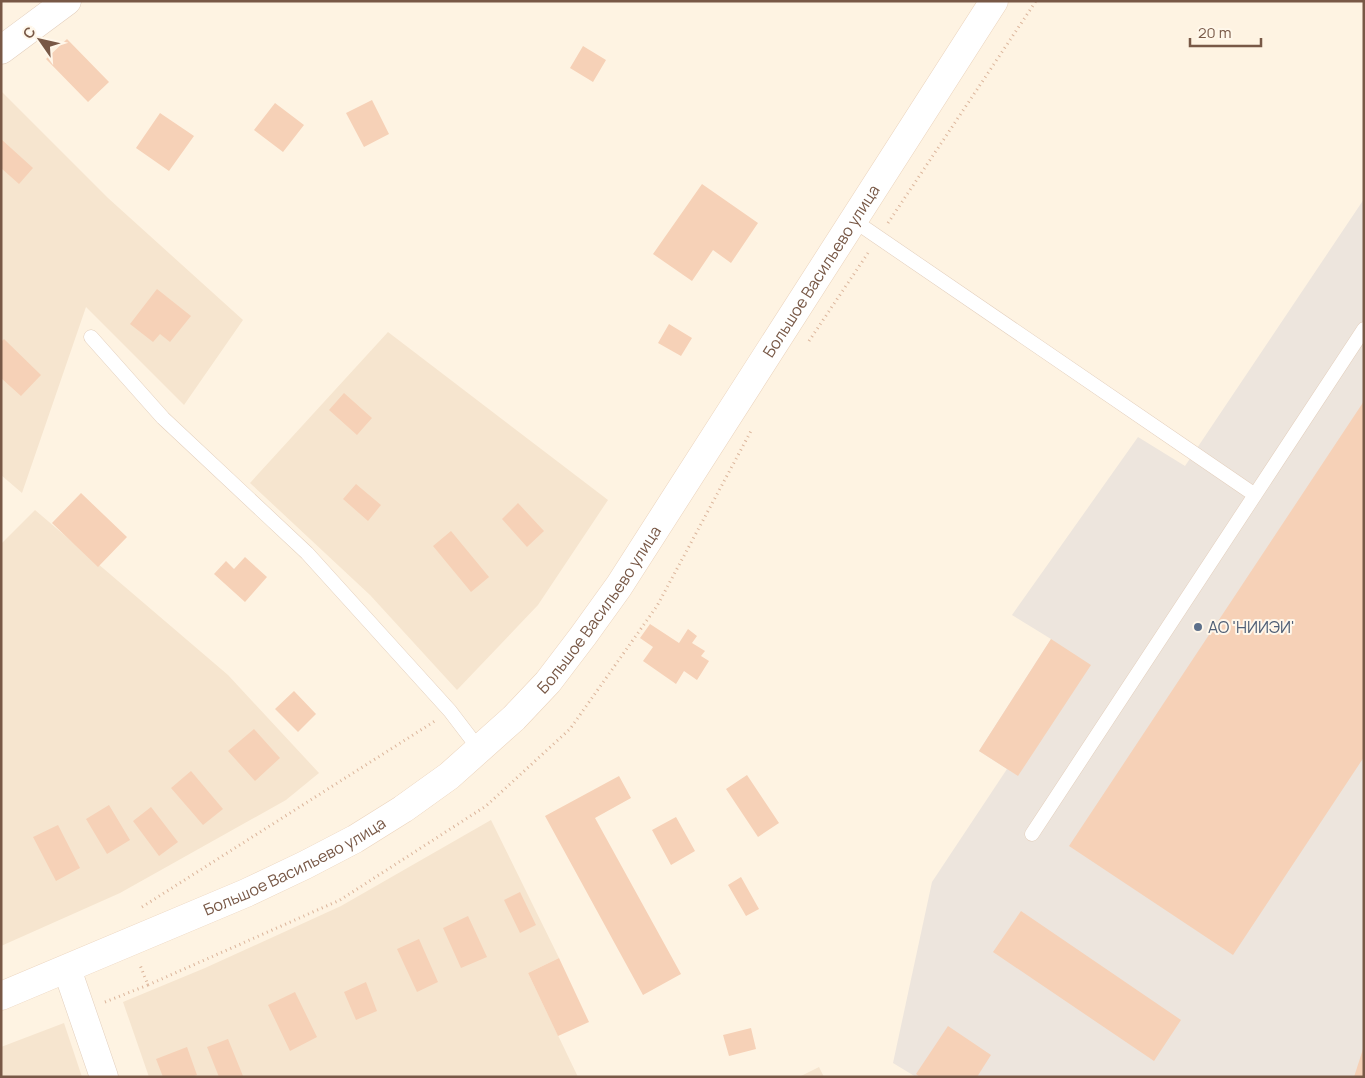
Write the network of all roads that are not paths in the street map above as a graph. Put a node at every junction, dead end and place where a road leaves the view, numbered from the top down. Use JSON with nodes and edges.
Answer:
{"nodes":[{"id":1,"x":67,"y":1,"type":"edge"},
{"id":2,"x":994,"y":1,"type":"edge"},
{"id":3,"x":1,"y":50,"type":"edge"},
{"id":4,"x":854,"y":220,"type":"junction"},
{"id":5,"x":1364,"y":330,"type":"edge"},
{"id":6,"x":91,"y":337,"type":"dead end"},
{"id":7,"x":1255,"y":495,"type":"junction"},
{"id":8,"x":479,"y":749,"type":"junction"},
{"id":9,"x":1032,"y":834,"type":"dead end"},
{"id":10,"x":67,"y":969,"type":"junction"},
{"id":11,"x":1,"y":996,"type":"edge"},
{"id":12,"x":104,"y":1077,"type":"edge"}],
"edges":[{"from":1,"to":3,"type":"main road"},
{"from":2,"to":4,"type":"main road","name":"Большое Васильево улица"},
{"from":4,"to":7,"type":"lane"},
{"from":4,"to":8,"type":"main road","name":"Большое Васильево улица"},
{"from":5,"to":7,"type":"lane"},
{"from":6,"to":8,"type":"lane"},
{"from":7,"to":9,"type":"lane"},
{"from":8,"to":10,"type":"main road","name":"Большое Васильево улица"},
{"from":10,"to":11,"type":"main road","name":"Большое Васильево улица"},
{"from":10,"to":12,"type":"main road"}]}
